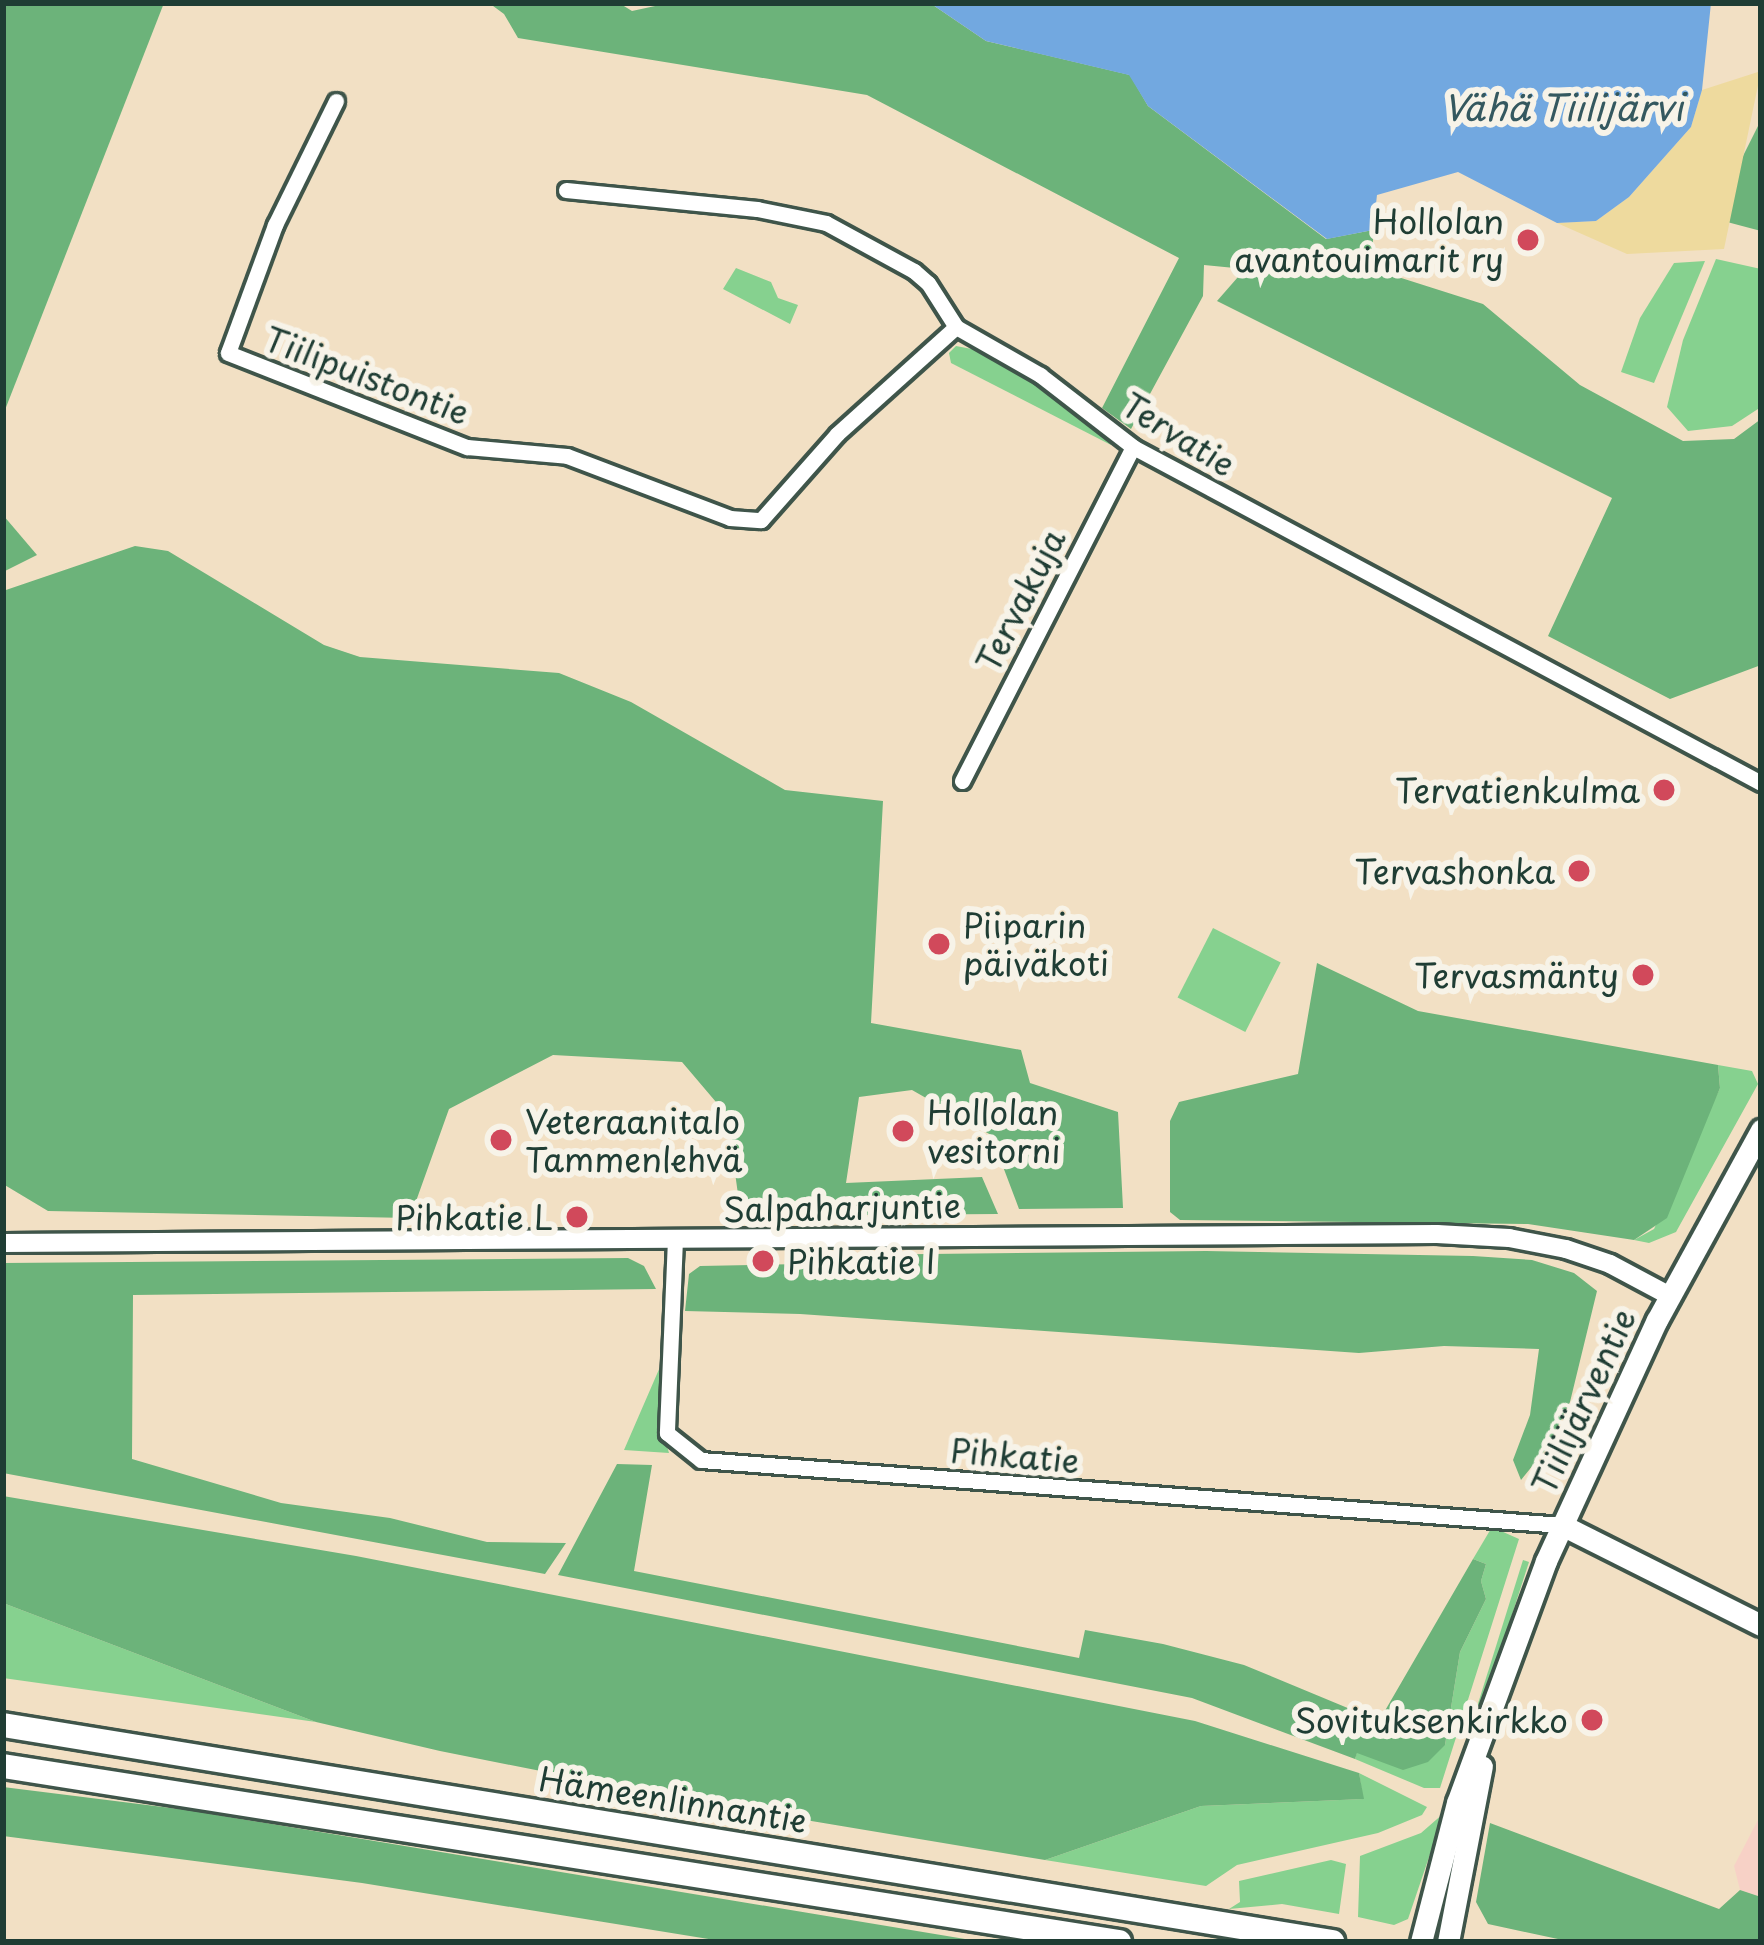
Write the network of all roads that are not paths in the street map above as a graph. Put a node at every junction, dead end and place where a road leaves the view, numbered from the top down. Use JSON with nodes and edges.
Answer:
{"nodes":[{"id":1,"x":336,"y":101,"type":"dead end"},
{"id":2,"x":566,"y":190,"type":"dead end"},
{"id":3,"x":956,"y":327,"type":"junction"},
{"id":4,"x":1133,"y":447,"type":"junction"},
{"id":5,"x":962,"y":781,"type":"dead end"},
{"id":6,"x":1761,"y":783,"type":"edge"},
{"id":7,"x":1761,"y":1130,"type":"edge"},
{"id":8,"x":675,"y":1239,"type":"junction"},
{"id":9,"x":3,"y":1243,"type":"edge"},
{"id":10,"x":1670,"y":1296,"type":"junction"},
{"id":11,"x":1562,"y":1525,"type":"junction"},
{"id":12,"x":1761,"y":1624,"type":"edge"},
{"id":13,"x":3,"y":1712,"type":"edge"},
{"id":14,"x":1491,"y":1712,"type":"junction"},
{"id":15,"x":3,"y":1725,"type":"edge"},
{"id":16,"x":64,"y":1733,"type":"junction"},
{"id":17,"x":3,"y":1766,"type":"edge"},
{"id":18,"x":1119,"y":1942,"type":"edge"},
{"id":19,"x":1331,"y":1942,"type":"edge"},
{"id":20,"x":1421,"y":1942,"type":"edge"},
{"id":21,"x":1448,"y":1942,"type":"edge"}],
"edges":[{"from":1,"to":3,"type":"street","name":"Tiilipuistontie"},
{"from":2,"to":3,"type":"street","name":"Tervatie"},
{"from":3,"to":4,"type":"street","name":"Tervatie"},
{"from":4,"to":5,"type":"street","name":"Tervakuja"},
{"from":4,"to":6,"type":"street","name":"Tervatie"},
{"from":7,"to":10,"type":"main road","name":"Tiilijärventie"},
{"from":8,"to":9,"type":"street","name":"Salpaharjuntie"},
{"from":8,"to":10,"type":"street","name":"Salpaharjuntie"},
{"from":8,"to":11,"type":"street","name":"Pihkatie"},
{"from":10,"to":11,"type":"main road","name":"Tiilijärventie"},
{"from":11,"to":12,"type":"main road"},
{"from":11,"to":14,"type":"main road","name":"Tiilijärventie"},
{"from":13,"to":16,"type":"main road"},
{"from":14,"to":20,"type":"main road","name":"Tiilijärventie"},
{"from":14,"to":21,"type":"main road","name":"Tiilijärventie"},
{"from":15,"to":16,"type":"main road","name":"Hämeenlinnantie"},
{"from":16,"to":19,"type":"main road","name":"Hämeenlinnantie"},
{"from":17,"to":18,"type":"main road","name":"Hämeenlinnantie"}]}
